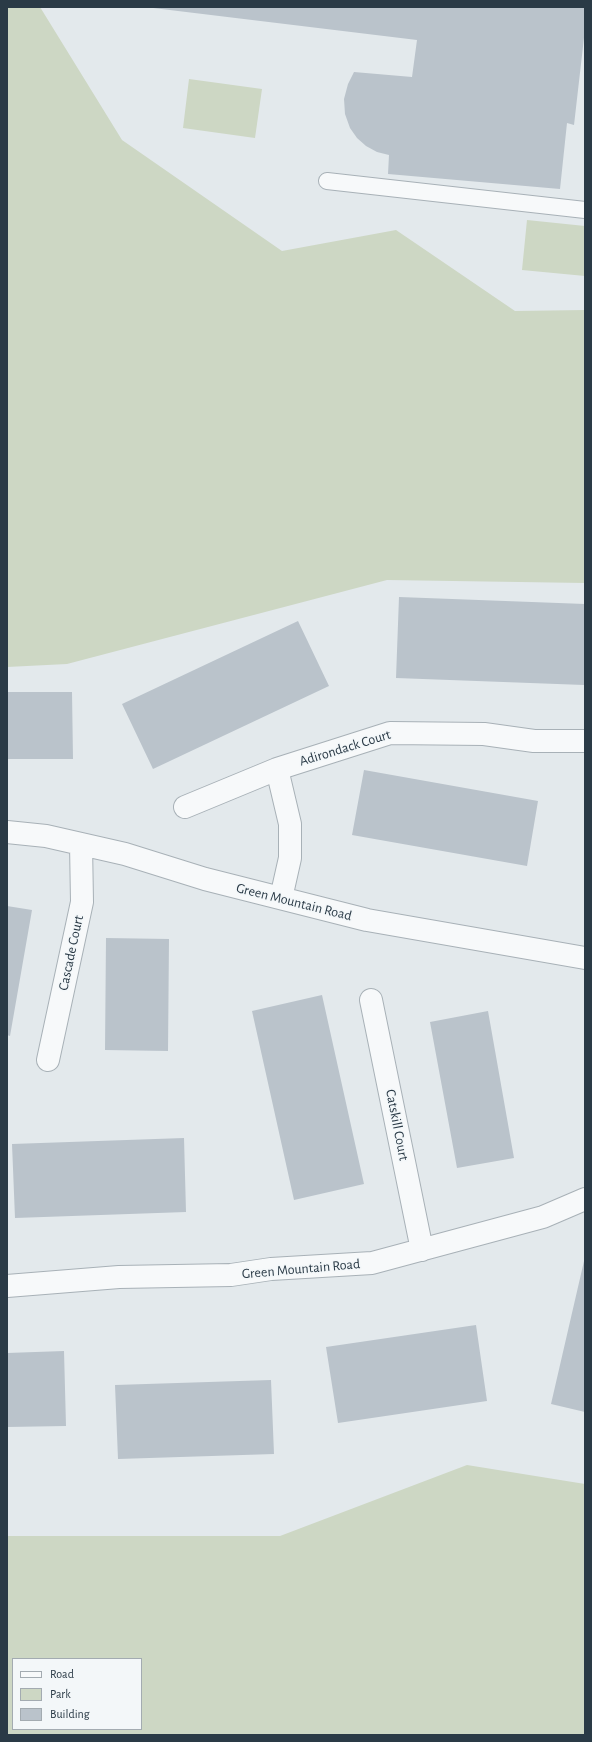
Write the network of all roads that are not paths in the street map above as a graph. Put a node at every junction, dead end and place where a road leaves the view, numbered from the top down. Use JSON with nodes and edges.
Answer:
{"nodes":[{"id":1,"x":327,"y":181,"type":"dead end"},
{"id":2,"x":585,"y":210,"type":"edge"},
{"id":3,"x":585,"y":741,"type":"edge"},
{"id":4,"x":277,"y":769,"type":"junction"},
{"id":5,"x":185,"y":807,"type":"dead end"},
{"id":6,"x":7,"y":832,"type":"edge"},
{"id":7,"x":81,"y":844,"type":"junction"},
{"id":8,"x":281,"y":898,"type":"junction"},
{"id":9,"x":585,"y":958,"type":"edge"},
{"id":10,"x":371,"y":1000,"type":"dead end"},
{"id":11,"x":48,"y":1060,"type":"dead end"},
{"id":12,"x":585,"y":1199,"type":"edge"},
{"id":13,"x":422,"y":1250,"type":"junction"},
{"id":14,"x":7,"y":1286,"type":"edge"}],
"edges":[{"from":1,"to":2,"type":"lane"},
{"from":3,"to":4,"type":"street","name":"Adirondack Court"},
{"from":4,"to":5,"type":"street","name":"Adirondack Court"},
{"from":4,"to":8,"type":"street"},
{"from":6,"to":7,"type":"street","name":"Green Mountain Road"},
{"from":7,"to":8,"type":"street","name":"Green Mountain Road"},
{"from":7,"to":11,"type":"street","name":"Cascade Court"},
{"from":8,"to":9,"type":"street","name":"Green Mountain Road"},
{"from":10,"to":13,"type":"street","name":"Catskill Court"},
{"from":12,"to":13,"type":"street","name":"Green Mountain Road"},
{"from":13,"to":14,"type":"street","name":"Green Mountain Road"}]}
